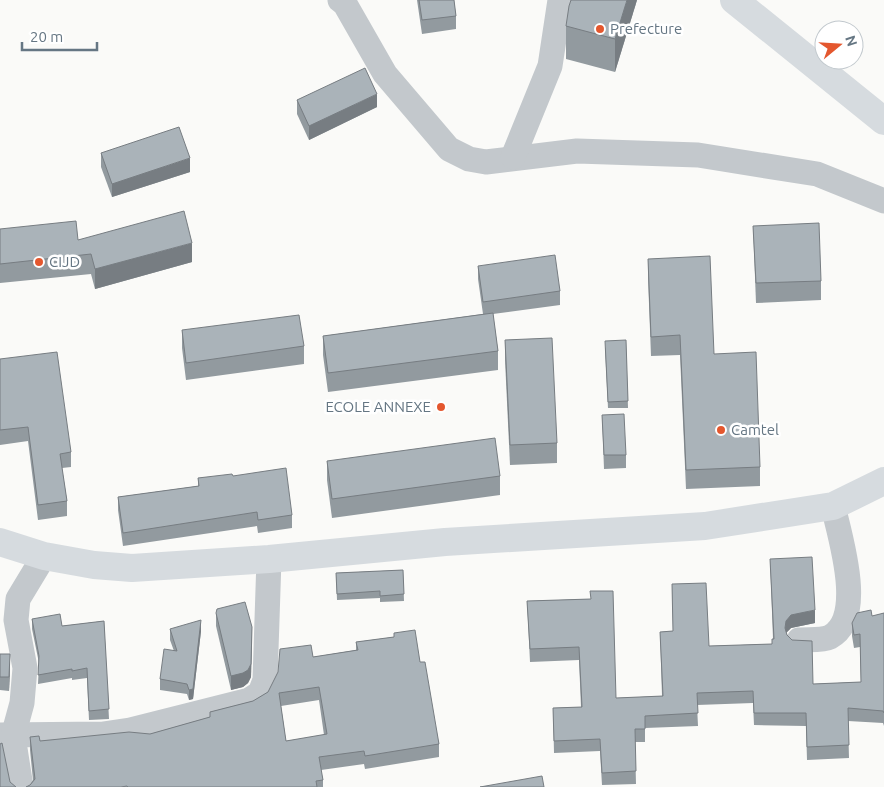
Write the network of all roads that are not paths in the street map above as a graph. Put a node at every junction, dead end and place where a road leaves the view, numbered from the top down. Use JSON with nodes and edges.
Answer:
{"nodes":[{"id":1,"x":340,"y":0,"type":"edge"},
{"id":2,"x":560,"y":0,"type":"edge"},
{"id":3,"x":734,"y":0,"type":"edge"},
{"id":4,"x":884,"y":121,"type":"edge"},
{"id":5,"x":513,"y":157,"type":"junction"},
{"id":6,"x":884,"y":201,"type":"edge"},
{"id":7,"x":884,"y":481,"type":"edge"},
{"id":8,"x":833,"y":506,"type":"junction"},
{"id":9,"x":0,"y":542,"type":"edge"},
{"id":10,"x":44,"y":556,"type":"junction"},
{"id":11,"x":269,"y":559,"type":"junction"},
{"id":12,"x":799,"y":640,"type":"edge"},
{"id":13,"x":7,"y":735,"type":"edge"},
{"id":14,"x":21,"y":787,"type":"edge"}],
"edges":[{"from":1,"to":5,"type":"street"},
{"from":2,"to":5,"type":"street"},
{"from":3,"to":4,"type":"street"},
{"from":5,"to":6,"type":"street"},
{"from":7,"to":8,"type":"street"},
{"from":8,"to":11,"type":"street"},
{"from":8,"to":12,"type":"street"},
{"from":9,"to":10,"type":"street"},
{"from":10,"to":11,"type":"street"},
{"from":10,"to":13,"type":"street"},
{"from":11,"to":13,"type":"street"},
{"from":13,"to":14,"type":"street"}]}
